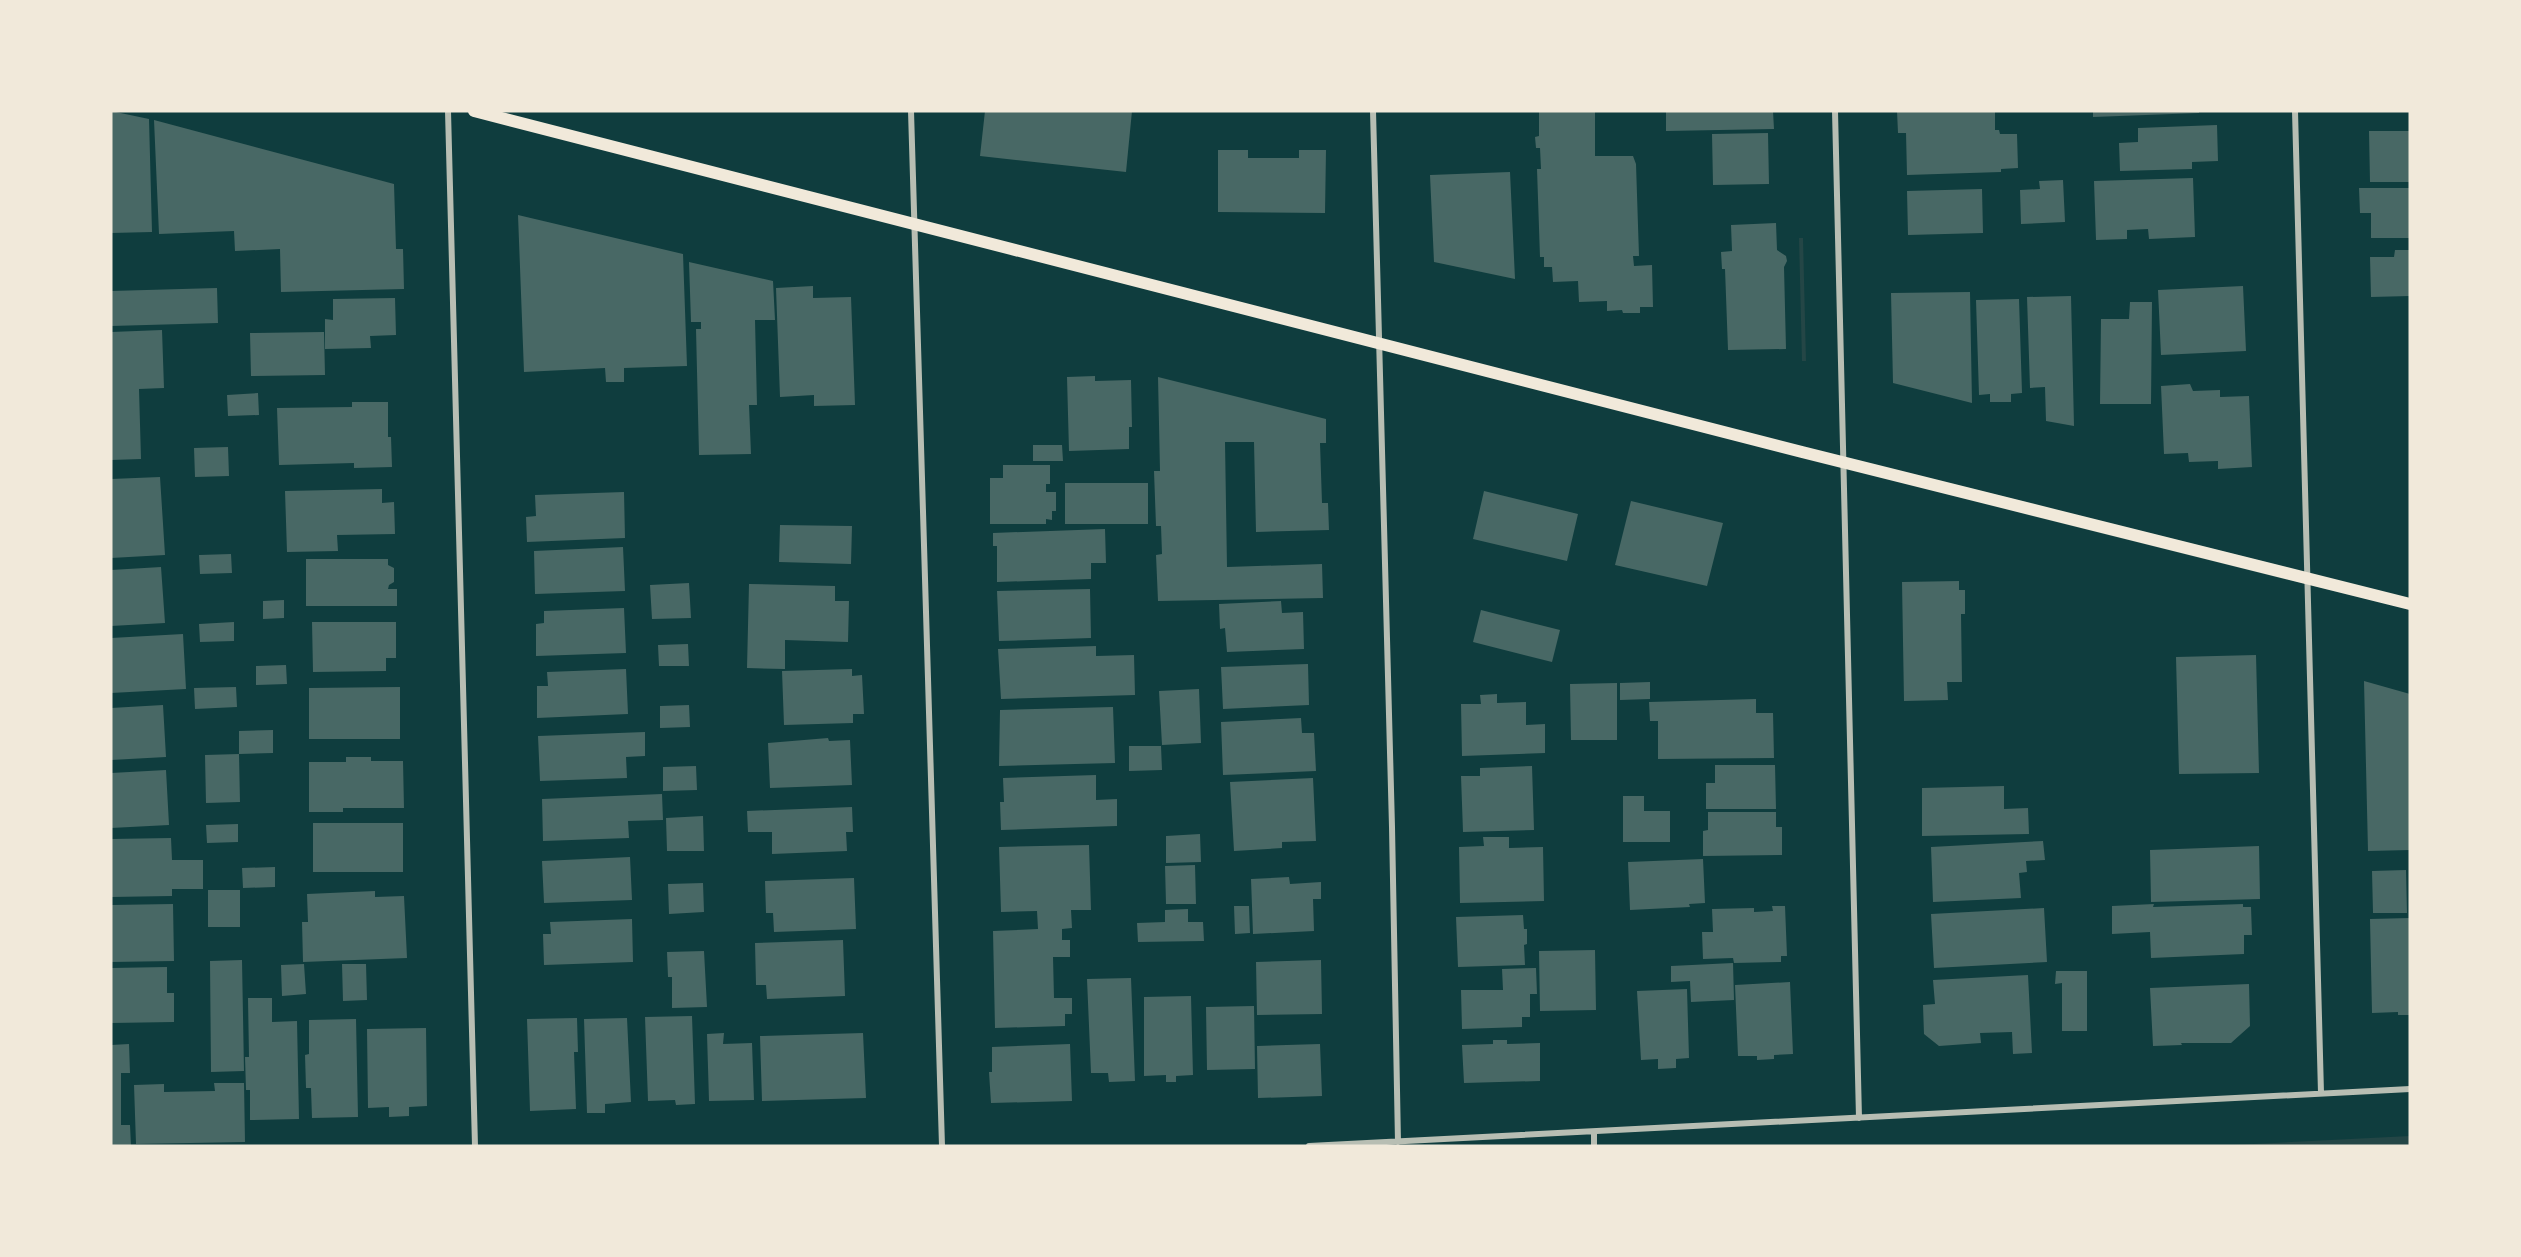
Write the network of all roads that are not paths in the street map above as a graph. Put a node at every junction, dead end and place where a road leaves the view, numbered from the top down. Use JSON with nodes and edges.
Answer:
{"nodes":[{"id":1,"x":448,"y":111,"type":"edge"},
{"id":2,"x":474,"y":111,"type":"edge"},
{"id":3,"x":911,"y":111,"type":"edge"},
{"id":4,"x":1373,"y":111,"type":"edge"},
{"id":5,"x":1834,"y":111,"type":"edge"},
{"id":6,"x":2295,"y":111,"type":"edge"},
{"id":7,"x":914,"y":225,"type":"junction"},
{"id":8,"x":1379,"y":343,"type":"junction"},
{"id":9,"x":1843,"y":462,"type":"junction"},
{"id":10,"x":2308,"y":579,"type":"junction"},
{"id":11,"x":2410,"y":604,"type":"edge"},
{"id":12,"x":2410,"y":1089,"type":"edge"},
{"id":13,"x":2321,"y":1093,"type":"junction"},
{"id":14,"x":1859,"y":1118,"type":"junction"},
{"id":15,"x":1594,"y":1132,"type":"junction"},
{"id":16,"x":1398,"y":1142,"type":"junction"},
{"id":17,"x":475,"y":1146,"type":"edge"},
{"id":18,"x":942,"y":1146,"type":"edge"},
{"id":19,"x":1309,"y":1146,"type":"edge"},
{"id":20,"x":1594,"y":1146,"type":"edge"}],
"edges":[{"from":1,"to":17,"type":"street"},
{"from":2,"to":7,"type":"main road"},
{"from":3,"to":7,"type":"street"},
{"from":4,"to":8,"type":"street"},
{"from":5,"to":9,"type":"street"},
{"from":6,"to":10,"type":"street"},
{"from":7,"to":8,"type":"main road"},
{"from":7,"to":18,"type":"street"},
{"from":8,"to":9,"type":"main road"},
{"from":8,"to":16,"type":"street"},
{"from":9,"to":10,"type":"main road"},
{"from":9,"to":14,"type":"street"},
{"from":10,"to":11,"type":"main road"},
{"from":10,"to":13,"type":"street"},
{"from":12,"to":13,"type":"street"},
{"from":13,"to":14,"type":"street"},
{"from":14,"to":15,"type":"street"},
{"from":15,"to":16,"type":"street"},
{"from":15,"to":20,"type":"street"},
{"from":16,"to":19,"type":"street"}]}
